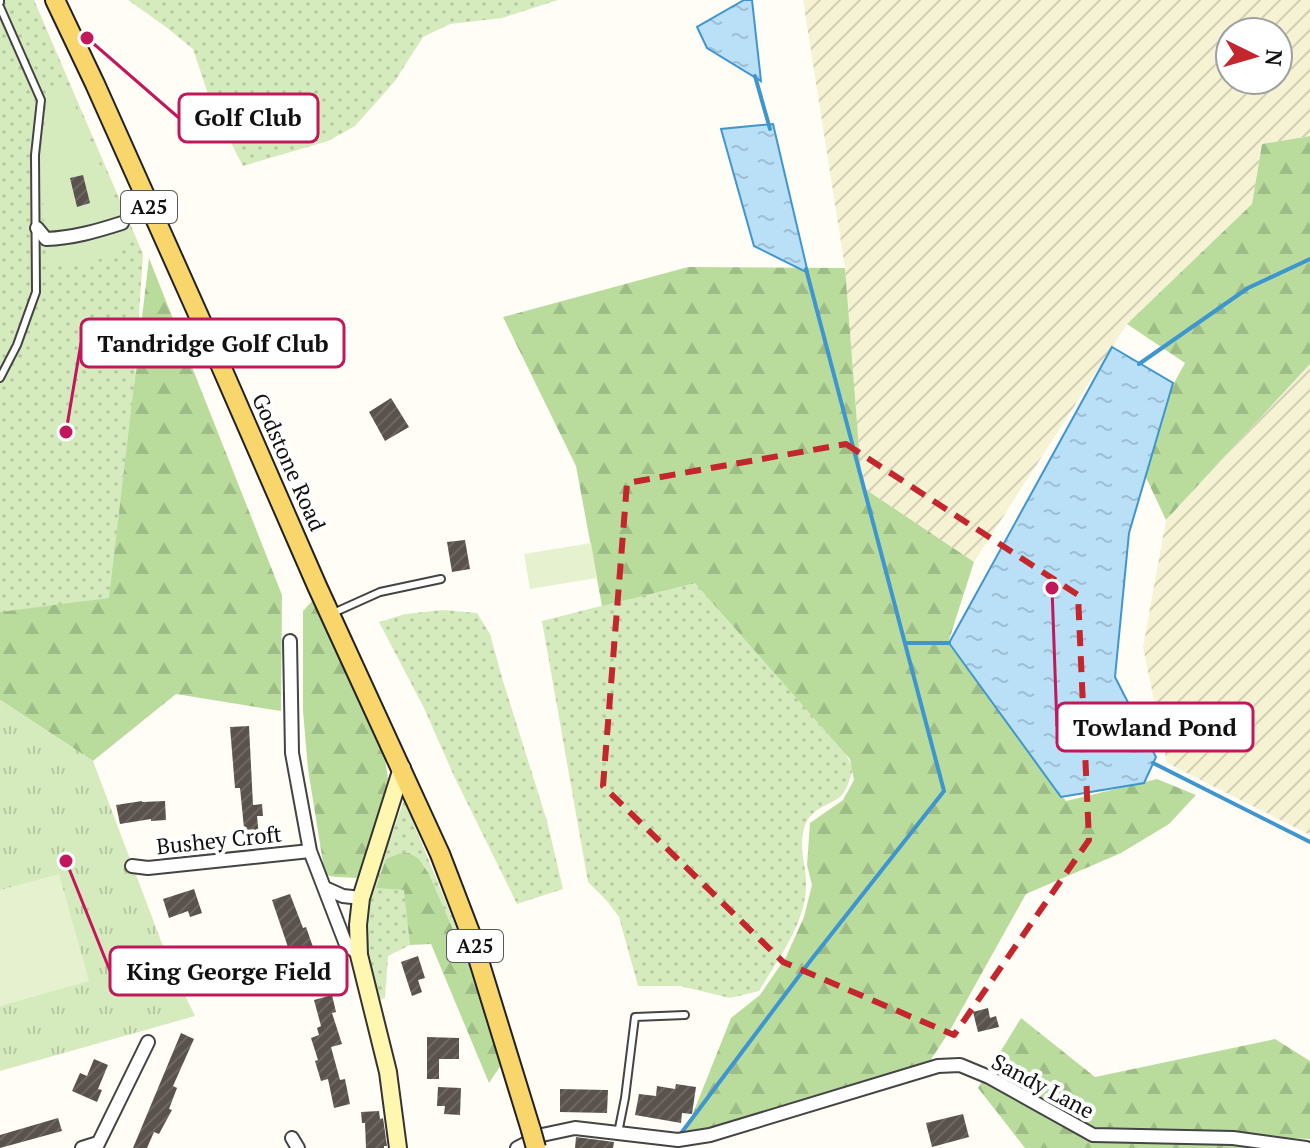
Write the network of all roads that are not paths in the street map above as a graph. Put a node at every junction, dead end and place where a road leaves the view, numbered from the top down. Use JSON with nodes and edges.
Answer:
{"nodes":[{"id":1,"x":55,"y":0,"type":"edge"},
{"id":2,"x":0,"y":3,"type":"edge"},
{"id":3,"x":122,"y":223,"type":"dead end"},
{"id":4,"x":37,"y":228,"type":"junction"},
{"id":5,"x":0,"y":378,"type":"edge"},
{"id":6,"x":441,"y":579,"type":"dead end"},
{"id":7,"x":330,"y":614,"type":"junction"},
{"id":8,"x":290,"y":641,"type":"dead end"},
{"id":9,"x":402,"y":768,"type":"junction"},
{"id":10,"x":310,"y":851,"type":"junction"},
{"id":11,"x":132,"y":866,"type":"dead end"},
{"id":12,"x":325,"y":888,"type":"junction"},
{"id":13,"x":361,"y":898,"type":"junction"},
{"id":14,"x":359,"y":955,"type":"junction"},
{"id":15,"x":685,"y":1015,"type":"dead end"},
{"id":16,"x":148,"y":1042,"type":"dead end"},
{"id":17,"x":618,"y":1133,"type":"junction"},
{"id":18,"x":533,"y":1139,"type":"edge"},
{"id":19,"x":674,"y":1142,"type":"edge"},
{"id":20,"x":97,"y":1146,"type":"edge"},
{"id":21,"x":82,"y":1148,"type":"edge"},
{"id":22,"x":398,"y":1148,"type":"edge"},
{"id":23,"x":517,"y":1148,"type":"edge"},
{"id":24,"x":617,"y":1148,"type":"edge"},
{"id":25,"x":1306,"y":1148,"type":"edge"}],
"edges":[{"from":1,"to":7,"type":"main road","name":"Godstone Road","number":"A25"},
{"from":2,"to":4,"type":"lane"},
{"from":3,"to":4,"type":"street"},
{"from":4,"to":5,"type":"lane"},
{"from":6,"to":7,"type":"lane"},
{"from":7,"to":9,"type":"main road","name":"Godstone Road","number":"A25"},
{"from":8,"to":10,"type":"street"},
{"from":9,"to":13,"type":"street"},
{"from":9,"to":18,"type":"main road","name":"Godstone Road","number":"A25"},
{"from":10,"to":11,"type":"street","name":"Bushey Croft"},
{"from":10,"to":12,"type":"street"},
{"from":12,"to":13,"type":"street"},
{"from":12,"to":14,"type":"street"},
{"from":13,"to":14,"type":"street"},
{"from":14,"to":22,"type":"street"},
{"from":15,"to":17,"type":"lane"},
{"from":16,"to":20,"type":"street"},
{"from":17,"to":19,"type":"street","name":"Sandy Lane"},
{"from":17,"to":23,"type":"street","name":"Sandy Lane"},
{"from":17,"to":24,"type":"street"},
{"from":19,"to":25,"type":"street","name":"Sandy Lane"},
{"from":20,"to":21,"type":"street"}]}
